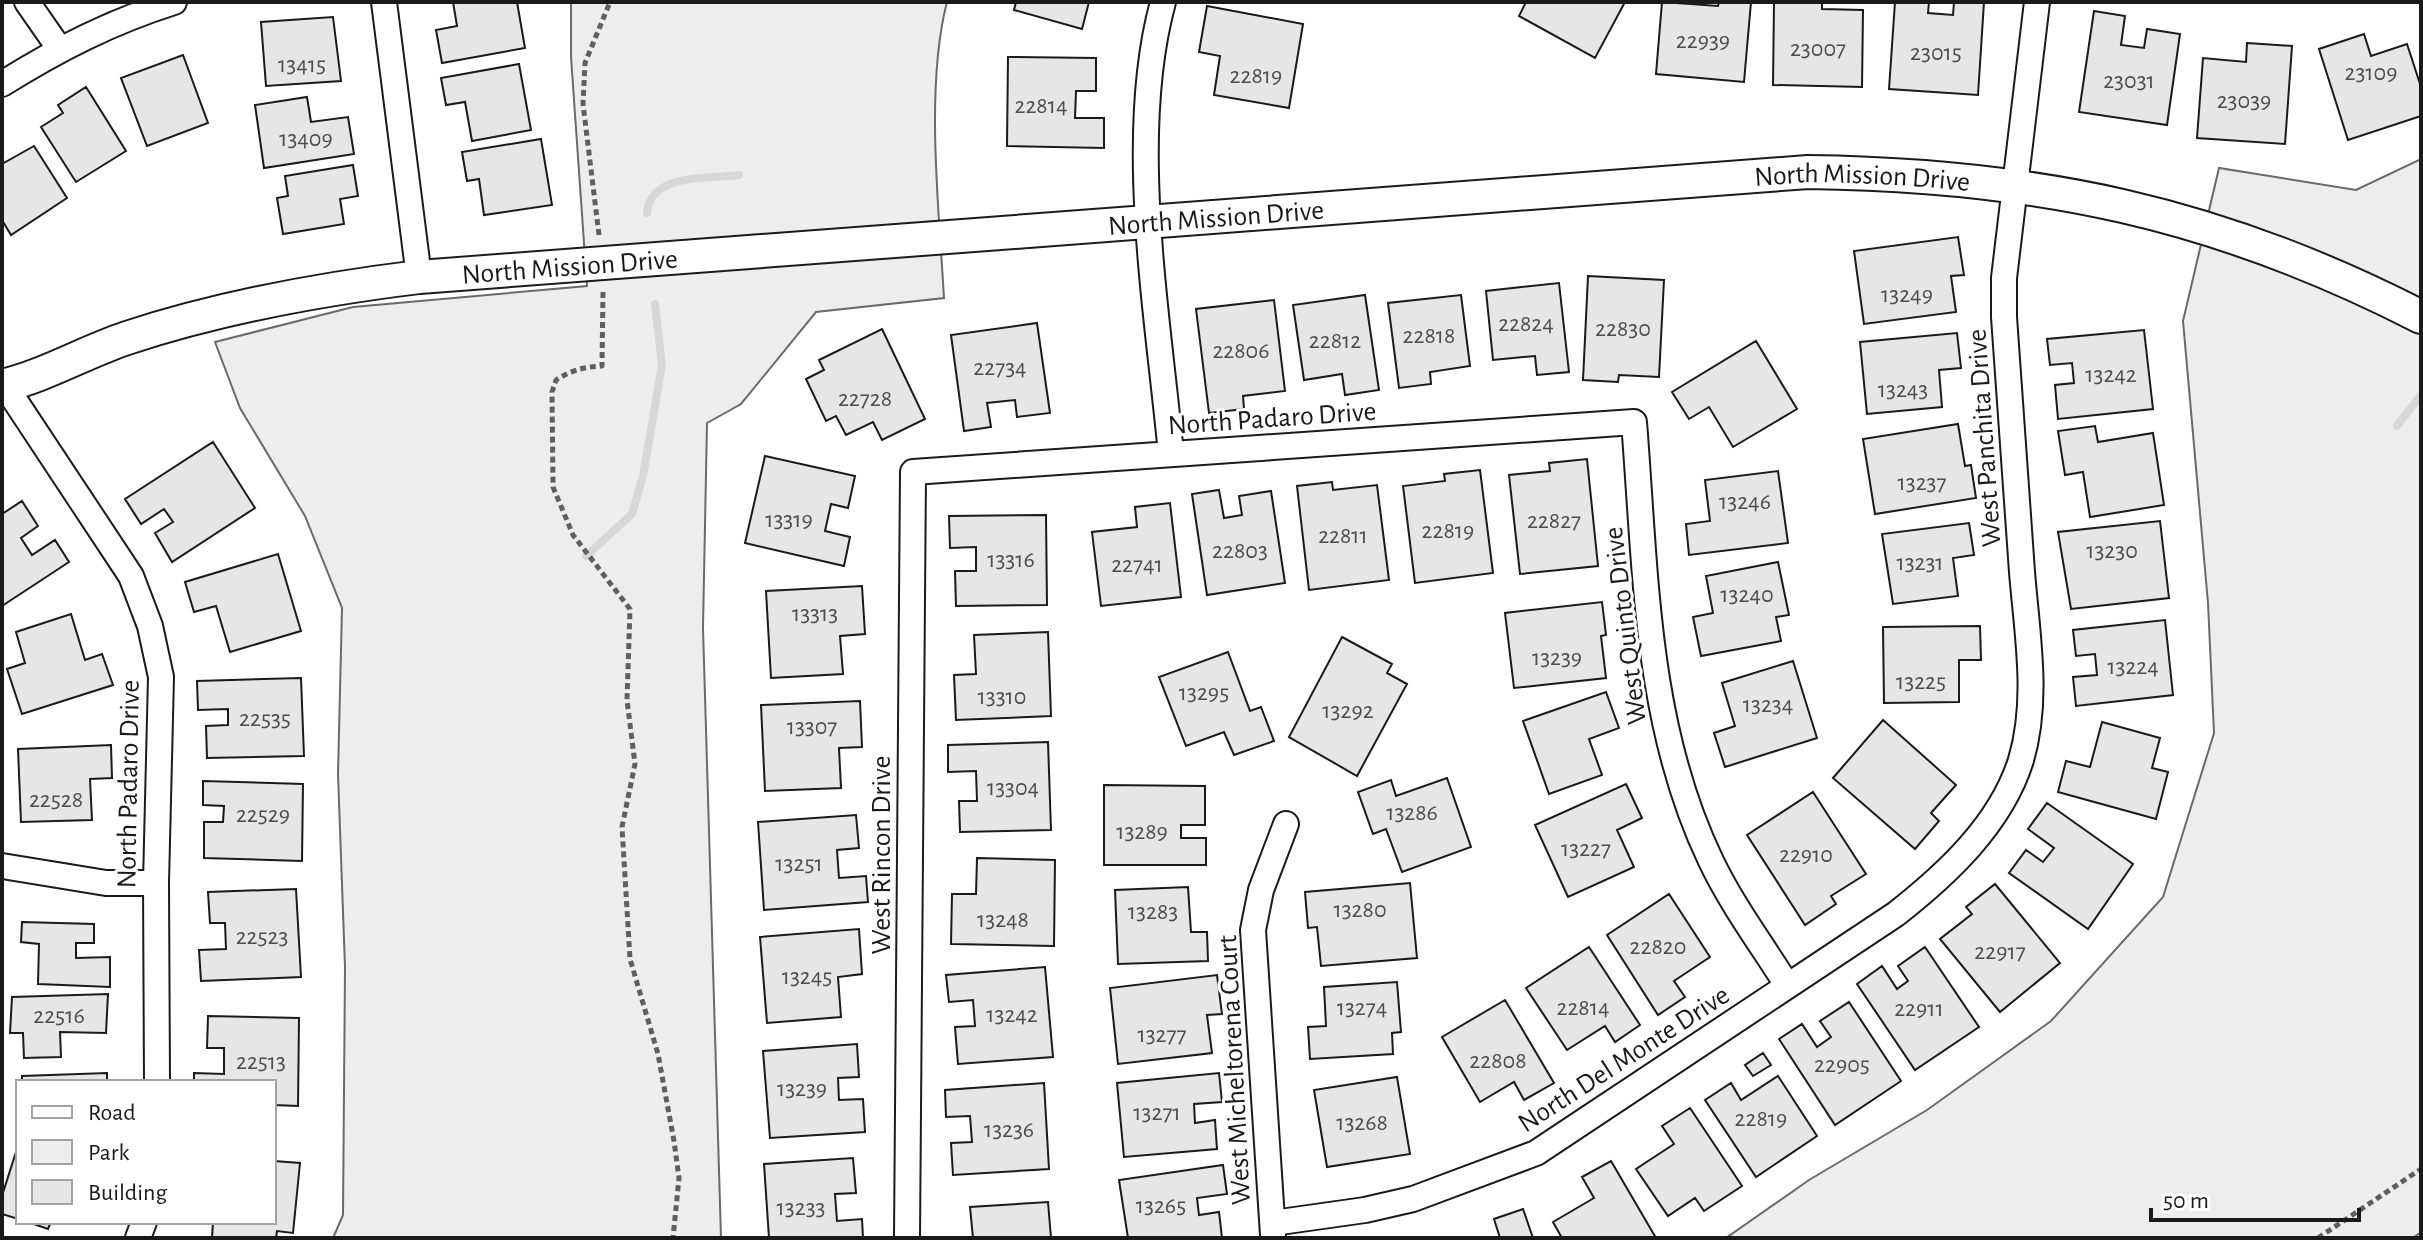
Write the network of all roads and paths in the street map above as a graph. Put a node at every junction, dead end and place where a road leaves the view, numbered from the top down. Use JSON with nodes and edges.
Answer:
{"nodes":[{"id":1,"x":27,"y":2,"type":"edge"},
{"id":2,"x":174,"y":2,"type":"edge"},
{"id":3,"x":384,"y":2,"type":"edge"},
{"id":4,"x":610,"y":2,"type":"edge"},
{"id":5,"x":1163,"y":2,"type":"edge"},
{"id":6,"x":2037,"y":2,"type":"edge"},
{"id":7,"x":59,"y":48,"type":"junction"},
{"id":8,"x":2,"y":84,"type":"edge"},
{"id":9,"x":2013,"y":184,"type":"junction"},
{"id":10,"x":1151,"y":221,"type":"junction"},
{"id":11,"x":599,"y":239,"type":"dead end"},
{"id":12,"x":419,"y":277,"type":"junction"},
{"id":13,"x":603,"y":291,"type":"dead end"},
{"id":14,"x":2421,"y":317,"type":"edge"},
{"id":15,"x":3,"y":385,"type":"edge"},
{"id":16,"x":1634,"y":422,"type":"joint"},
{"id":17,"x":1171,"y":454,"type":"junction"},
{"id":18,"x":913,"y":472,"type":"joint"},
{"id":19,"x":1286,"y":824,"type":"dead end"},
{"id":20,"x":1963,"y":853,"type":"joint"},
{"id":21,"x":2,"y":866,"type":"edge"},
{"id":22,"x":156,"y":883,"type":"junction"},
{"id":23,"x":1787,"y":985,"type":"junction"},
{"id":24,"x":157,"y":1080,"type":"edge"},
{"id":25,"x":2421,"y":1169,"type":"edge"},
{"id":26,"x":1273,"y":1230,"type":"edge"},
{"id":27,"x":673,"y":1238,"type":"edge"},
{"id":28,"x":907,"y":1238,"type":"edge"},
{"id":29,"x":2318,"y":1238,"type":"edge"}],
"edges":[{"from":1,"to":7,"type":"street"},
{"from":2,"to":7,"type":"street"},
{"from":3,"to":12,"type":"street"},
{"from":4,"to":11,"type":"path"},
{"from":5,"to":10,"type":"street"},
{"from":6,"to":9,"type":"street","name":"West Panchita Drive"},
{"from":7,"to":8,"type":"street"},
{"from":9,"to":10,"type":"street","name":"North Mission Drive"},
{"from":9,"to":14,"type":"street","name":"North Mission Drive"},
{"from":9,"to":20,"type":"street","name":"West Panchita Drive"},
{"from":10,"to":12,"type":"street","name":"North Mission Drive"},
{"from":10,"to":17,"type":"street"},
{"from":12,"to":15,"type":"street","name":"North Mission Drive"},
{"from":13,"to":27,"type":"path"},
{"from":15,"to":22,"type":"street","name":"North Padaro Drive"},
{"from":16,"to":17,"type":"street","name":"North Padaro Drive"},
{"from":16,"to":23,"type":"street","name":"West Quinto Drive"},
{"from":17,"to":18,"type":"street","name":"North Padaro Drive"},
{"from":18,"to":28,"type":"street","name":"West Rincon Drive"},
{"from":19,"to":26,"type":"street","name":"West Micheltorena Court"},
{"from":20,"to":23,"type":"street","name":"North Del Monte Drive"},
{"from":21,"to":22,"type":"street"},
{"from":22,"to":24,"type":"street","name":"North Padaro Drive"},
{"from":23,"to":26,"type":"street","name":"North Del Monte Drive"},
{"from":25,"to":29,"type":"path"}]}
